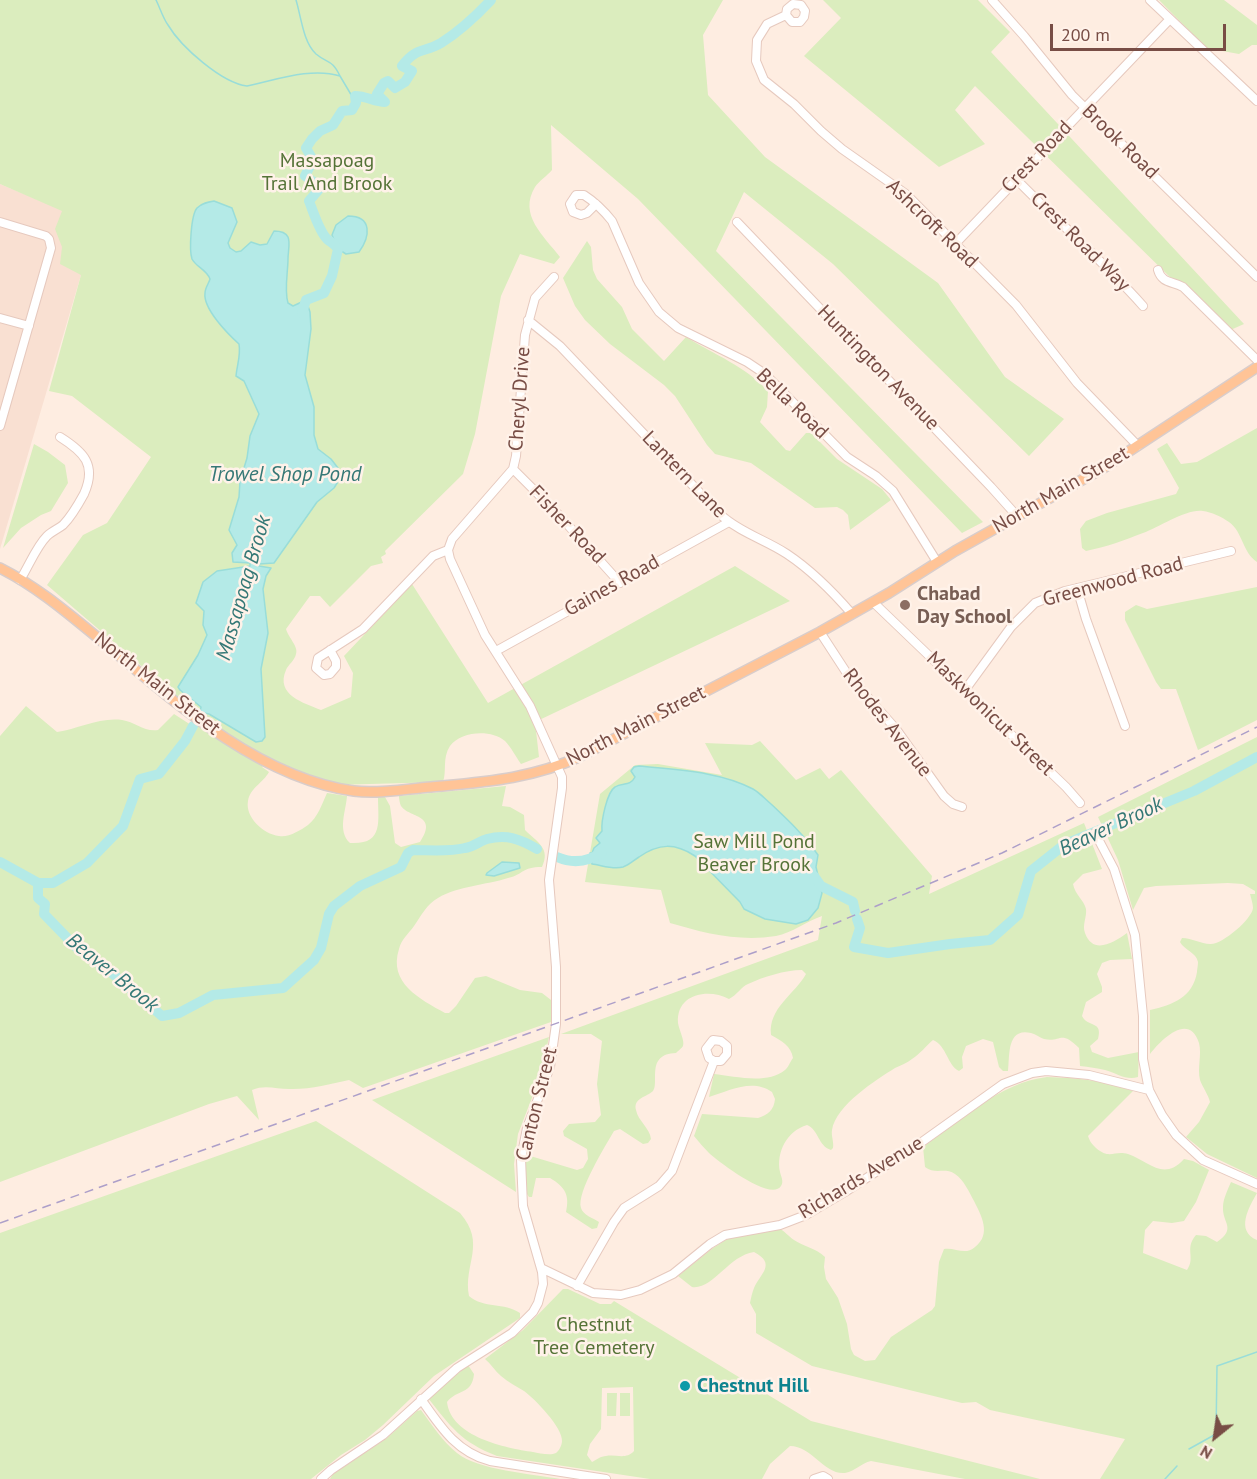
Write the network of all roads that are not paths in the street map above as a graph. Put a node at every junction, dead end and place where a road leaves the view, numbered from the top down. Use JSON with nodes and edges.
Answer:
{"nodes":[{"id":1,"x":992,"y":0,"type":"edge"},
{"id":2,"x":1150,"y":0,"type":"edge"},
{"id":3,"x":786,"y":15,"type":"dead end"},
{"id":4,"x":1170,"y":19,"type":"junction"},
{"id":5,"x":1257,"y":101,"type":"edge"},
{"id":6,"x":1085,"y":108,"type":"junction"},
{"id":7,"x":1016,"y":179,"type":"junction"},
{"id":8,"x":596,"y":204,"type":"dead end"},
{"id":9,"x":0,"y":222,"type":"edge"},
{"id":10,"x":737,"y":222,"type":"dead end"},
{"id":11,"x":955,"y":244,"type":"junction"},
{"id":12,"x":1158,"y":270,"type":"dead end"},
{"id":13,"x":554,"y":277,"type":"dead end"},
{"id":14,"x":1257,"y":277,"type":"edge"},
{"id":15,"x":1143,"y":306,"type":"dead end"},
{"id":16,"x":0,"y":318,"type":"edge"},
{"id":17,"x":528,"y":320,"type":"junction"},
{"id":18,"x":29,"y":326,"type":"junction"},
{"id":19,"x":1257,"y":360,"type":"edge"},
{"id":20,"x":1257,"y":367,"type":"edge"},
{"id":21,"x":0,"y":426,"type":"edge"},
{"id":22,"x":60,"y":437,"type":"dead end"},
{"id":23,"x":1138,"y":446,"type":"junction"},
{"id":24,"x":513,"y":469,"type":"junction"},
{"id":25,"x":1017,"y":516,"type":"junction"},
{"id":26,"x":729,"y":522,"type":"junction"},
{"id":27,"x":448,"y":550,"type":"junction"},
{"id":28,"x":1231,"y":551,"type":"dead end"},
{"id":29,"x":937,"y":562,"type":"junction"},
{"id":30,"x":0,"y":568,"type":"edge"},
{"id":31,"x":20,"y":580,"type":"junction"},
{"id":32,"x":620,"y":583,"type":"junction"},
{"id":33,"x":1077,"y":588,"type":"junction"},
{"id":34,"x":873,"y":602,"type":"junction"},
{"id":35,"x":852,"y":614,"type":"junction"},
{"id":36,"x":820,"y":632,"type":"junction"},
{"id":37,"x":330,"y":650,"type":"dead end"},
{"id":38,"x":496,"y":651,"type":"junction"},
{"id":39,"x":965,"y":690,"type":"junction"},
{"id":40,"x":1125,"y":726,"type":"dead end"},
{"id":41,"x":558,"y":766,"type":"junction"},
{"id":42,"x":1080,"y":804,"type":"dead end"},
{"id":43,"x":962,"y":807,"type":"dead end"},
{"id":44,"x":1095,"y":833,"type":"dead end"},
{"id":45,"x":714,"y":1061,"type":"dead end"},
{"id":46,"x":1149,"y":1090,"type":"junction"},
{"id":47,"x":1257,"y":1184,"type":"edge"},
{"id":48,"x":541,"y":1268,"type":"junction"},
{"id":49,"x":577,"y":1286,"type":"junction"},
{"id":50,"x":421,"y":1399,"type":"junction"},
{"id":51,"x":321,"y":1479,"type":"edge"},
{"id":52,"x":606,"y":1479,"type":"edge"},
{"id":53,"x":814,"y":1479,"type":"edge"},
{"id":54,"x":828,"y":1479,"type":"edge"}],
"edges":[{"from":1,"to":6,"type":"street","name":"Brook Road"},
{"from":2,"to":4,"type":"street"},
{"from":3,"to":11,"type":"street","name":"Ashcroft Road"},
{"from":4,"to":5,"type":"street"},
{"from":4,"to":6,"type":"street","name":"Crest Road"},
{"from":6,"to":7,"type":"street","name":"Crest Road"},
{"from":6,"to":14,"type":"street","name":"Brook Road"},
{"from":7,"to":11,"type":"street","name":"Crest Road"},
{"from":7,"to":15,"type":"street","name":"Crest Road Way"},
{"from":8,"to":29,"type":"street","name":"Bella Road"},
{"from":9,"to":18,"type":"street"},
{"from":10,"to":25,"type":"street","name":"Huntington Avenue"},
{"from":11,"to":23,"type":"street","name":"Ashcroft Road"},
{"from":12,"to":19,"type":"street"},
{"from":13,"to":17,"type":"street","name":"Cheryl Drive"},
{"from":16,"to":18,"type":"street"},
{"from":17,"to":24,"type":"street","name":"Cheryl Drive"},
{"from":17,"to":26,"type":"street","name":"Lantern Lane"},
{"from":18,"to":21,"type":"street"},
{"from":20,"to":23,"type":"main road","name":"North Main Street"},
{"from":22,"to":31,"type":"street"},
{"from":23,"to":25,"type":"main road","name":"North Main Street"},
{"from":24,"to":27,"type":"street","name":"Cheryl Drive"},
{"from":24,"to":32,"type":"street","name":"Fisher Road"},
{"from":25,"to":29,"type":"main road","name":"North Main Street"},
{"from":26,"to":32,"type":"street","name":"Gaines Road"},
{"from":26,"to":35,"type":"street","name":"Lantern Lane"},
{"from":27,"to":37,"type":"street"},
{"from":27,"to":38,"type":"street"},
{"from":28,"to":33,"type":"street","name":"Greenwood Road"},
{"from":29,"to":34,"type":"main road","name":"North Main Street"},
{"from":30,"to":31,"type":"main road","name":"North Main Street"},
{"from":31,"to":41,"type":"main road","name":"North Main Street"},
{"from":32,"to":38,"type":"street","name":"Gaines Road"},
{"from":33,"to":39,"type":"street","name":"Greenwood Road"},
{"from":33,"to":40,"type":"street"},
{"from":34,"to":35,"type":"main road","name":"North Main Street"},
{"from":34,"to":39,"type":"street","name":"Maskwonicut Street"},
{"from":35,"to":36,"type":"main road","name":"North Main Street"},
{"from":36,"to":41,"type":"main road","name":"North Main Street"},
{"from":36,"to":43,"type":"street","name":"Rhodes Avenue"},
{"from":38,"to":41,"type":"street"},
{"from":39,"to":42,"type":"street","name":"Maskwonicut Street"},
{"from":41,"to":48,"type":"street","name":"Canton Street"},
{"from":44,"to":46,"type":"street"},
{"from":45,"to":49,"type":"street"},
{"from":46,"to":47,"type":"street"},
{"from":46,"to":49,"type":"street","name":"Richards Avenue"},
{"from":48,"to":49,"type":"street","name":"Richards Avenue"},
{"from":48,"to":50,"type":"street","name":"Canton Street"},
{"from":50,"to":51,"type":"street","name":"Canton Street"},
{"from":50,"to":52,"type":"street"},
{"from":53,"to":54,"type":"street"}]}
